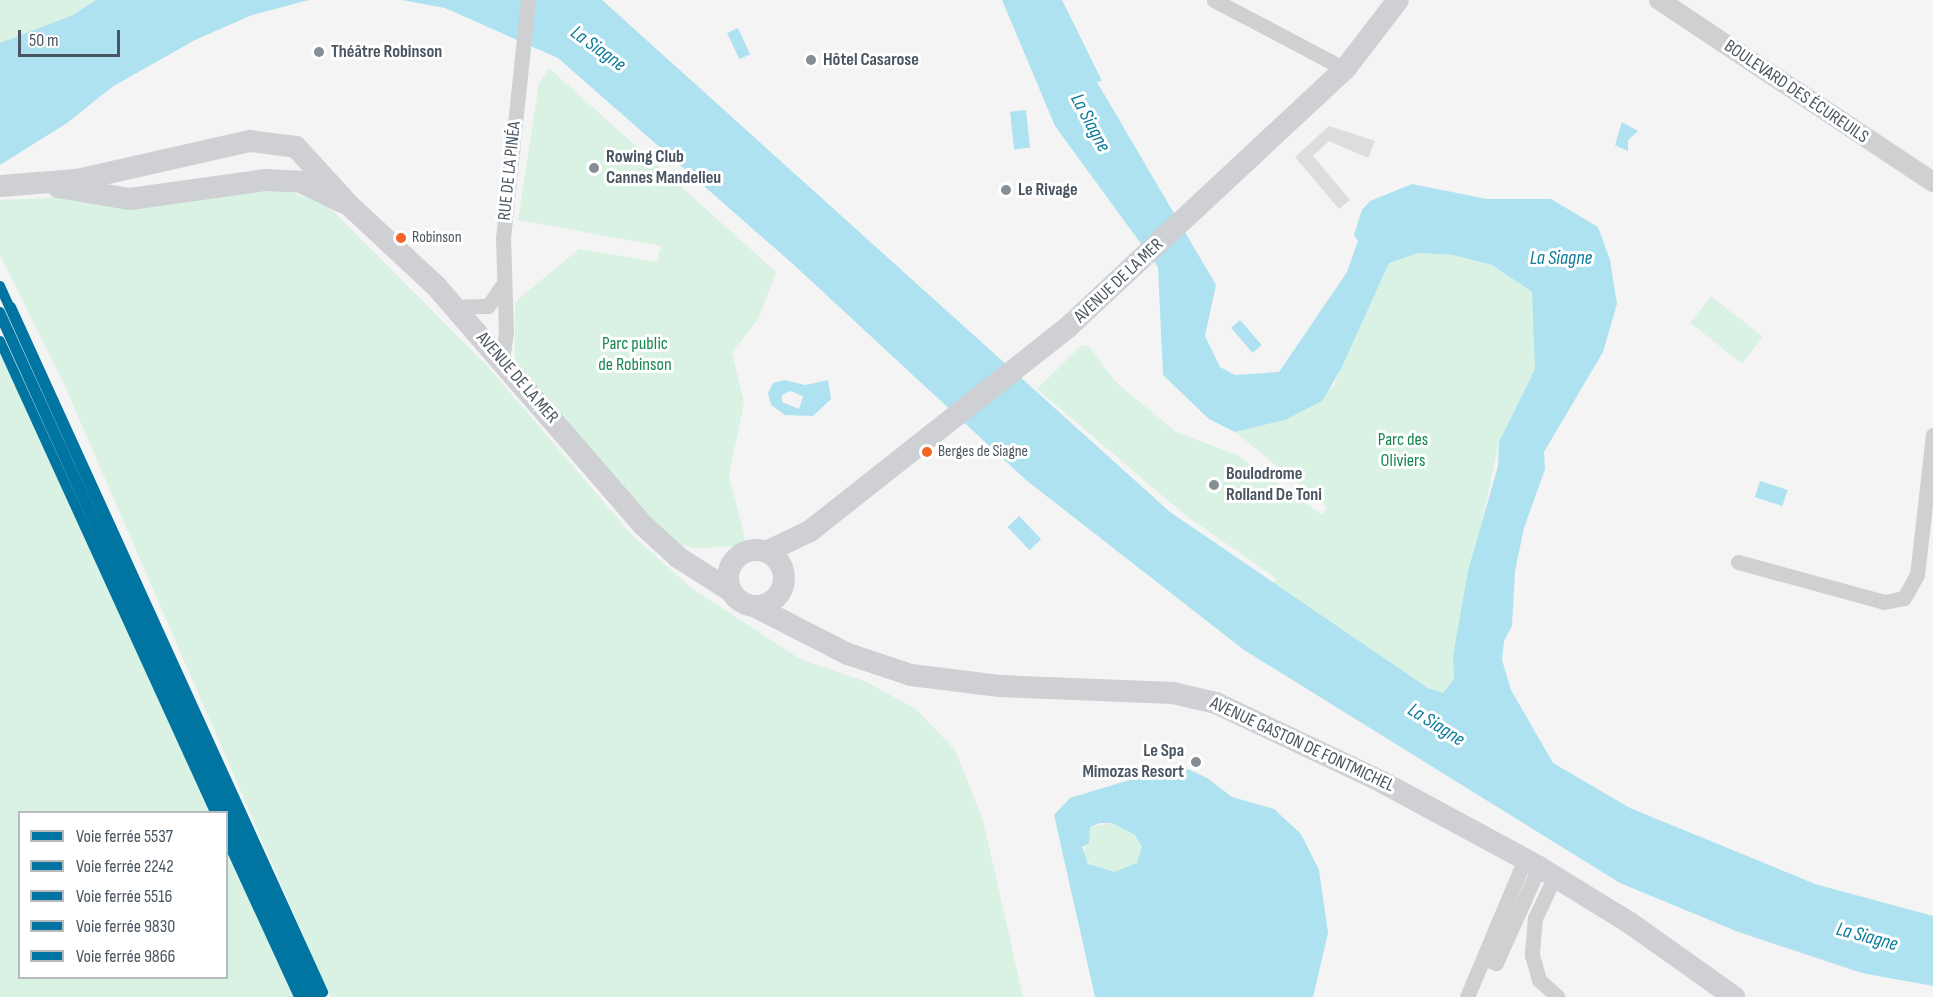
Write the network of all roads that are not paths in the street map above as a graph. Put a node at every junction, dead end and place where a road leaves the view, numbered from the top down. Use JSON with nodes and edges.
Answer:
{"nodes":[{"id":1,"x":528,"y":0,"type":"edge"},
{"id":2,"x":1214,"y":0,"type":"edge"},
{"id":3,"x":1398,"y":0,"type":"edge"},
{"id":4,"x":1659,"y":0,"type":"edge"},
{"id":5,"x":1345,"y":69,"type":"junction"},
{"id":6,"x":41,"y":182,"type":"junction"},
{"id":7,"x":1933,"y":182,"type":"edge"},
{"id":8,"x":0,"y":186,"type":"edge"},
{"id":9,"x":348,"y":205,"type":"junction"},
{"id":10,"x":502,"y":286,"type":"junction"},
{"id":11,"x":488,"y":306,"type":"junction"},
{"id":12,"x":455,"y":307,"type":"junction"},
{"id":13,"x":505,"y":324,"type":"junction"},
{"id":14,"x":477,"y":332,"type":"junction"},
{"id":15,"x":501,"y":360,"type":"junction"},
{"id":16,"x":1933,"y":435,"type":"edge"},
{"id":17,"x":810,"y":531,"type":"junction"},
{"id":18,"x":766,"y":552,"type":"junction"},
{"id":19,"x":738,"y":557,"type":"junction"},
{"id":20,"x":679,"y":558,"type":"junction"},
{"id":21,"x":1738,"y":562,"type":"dead end"},
{"id":22,"x":783,"y":584,"type":"junction"},
{"id":23,"x":731,"y":591,"type":"junction"},
{"id":24,"x":756,"y":607,"type":"junction"},
{"id":25,"x":792,"y":626,"type":"junction"},
{"id":26,"x":1540,"y":868,"type":"junction"},
{"id":27,"x":1467,"y":997,"type":"edge"},
{"id":28,"x":1558,"y":997,"type":"edge"},
{"id":29,"x":1734,"y":997,"type":"edge"}],
"edges":[{"from":1,"to":10,"type":"street","name":"RUE DE LA PINÉA"},
{"from":2,"to":5,"type":"street"},
{"from":3,"to":5,"type":"main road","name":"AVENUE DE LA MER"},
{"from":4,"to":7,"type":"street","name":"BOULEVARD DES ÉCUREUILS"},
{"from":5,"to":17,"type":"main road","name":"AVENUE DE LA MER"},
{"from":6,"to":8,"type":"main road","name":"AVENUE DE LA MER"},
{"from":6,"to":9,"type":"main road","name":"AVENUE DE LA MER"},
{"from":6,"to":9,"type":"main road","name":"AVENUE DE LA MER"},
{"from":9,"to":12,"type":"main road","name":"AVENUE DE LA MER"},
{"from":10,"to":11,"type":"street"},
{"from":10,"to":13,"type":"street","name":"RUE DE LA PINÉA"},
{"from":11,"to":12,"type":"street"},
{"from":11,"to":14,"type":"street"},
{"from":12,"to":14,"type":"main road","name":"AVENUE DE LA MER"},
{"from":13,"to":14,"type":"street"},
{"from":13,"to":15,"type":"street","name":"RUE DE LA PINÉA"},
{"from":14,"to":15,"type":"main road","name":"AVENUE DE LA MER"},
{"from":15,"to":20,"type":"main road","name":"AVENUE DE LA MER"},
{"from":16,"to":21,"type":"street"},
{"from":17,"to":18,"type":"main road"},
{"from":17,"to":22,"type":"main road"},
{"from":18,"to":19,"type":"main road"},
{"from":18,"to":22,"type":"main road"},
{"from":19,"to":20,"type":"main road"},
{"from":19,"to":23,"type":"main road"},
{"from":20,"to":23,"type":"main road","name":"AVENUE DE LA MER"},
{"from":22,"to":24,"type":"main road"},
{"from":22,"to":25,"type":"main road"},
{"from":23,"to":24,"type":"main road"},
{"from":24,"to":25,"type":"main road","name":"AVENUE GASTON DE FONTMICHEL"},
{"from":25,"to":26,"type":"main road","name":"AVENUE GASTON DE FONTMICHEL"},
{"from":26,"to":27,"type":"street"},
{"from":26,"to":28,"type":"street"},
{"from":26,"to":29,"type":"main road","name":"AVENUE GASTON DE FONTMICHEL"}]}
